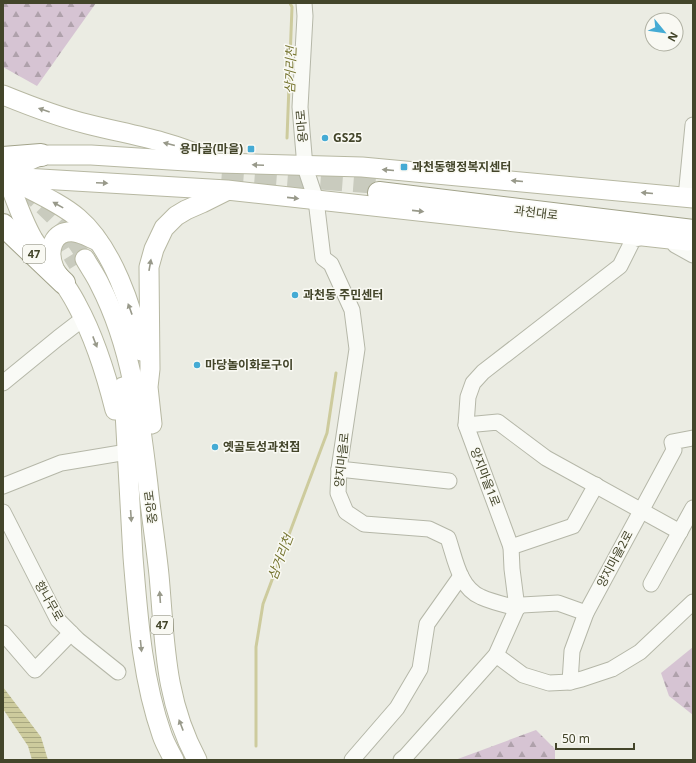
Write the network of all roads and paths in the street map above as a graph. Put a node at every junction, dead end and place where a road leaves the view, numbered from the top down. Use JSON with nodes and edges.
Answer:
{"nodes":[{"id":1,"x":304,"y":3,"type":"edge"},
{"id":2,"x":3,"y":94,"type":"edge"},
{"id":3,"x":693,"y":125,"type":"edge"},
{"id":4,"x":41,"y":155,"type":"joint"},
{"id":5,"x":218,"y":163,"type":"junction"},
{"id":6,"x":304,"y":167,"type":"junction"},
{"id":7,"x":4,"y":171,"type":"edge"},
{"id":8,"x":227,"y":190,"type":"junction"},
{"id":9,"x":316,"y":200,"type":"junction"},
{"id":10,"x":690,"y":204,"type":"edge"},
{"id":11,"x":3,"y":225,"type":"edge"},
{"id":12,"x":693,"y":231,"type":"edge"},
{"id":13,"x":645,"y":236,"type":"junction"},
{"id":14,"x":672,"y":239,"type":"junction"},
{"id":15,"x":693,"y":241,"type":"edge"},
{"id":16,"x":99,"y":242,"type":"junction"},
{"id":17,"x":693,"y":254,"type":"edge"},
{"id":18,"x":60,"y":277,"type":"junction"},
{"id":19,"x":84,"y":318,"type":"junction"},
{"id":20,"x":3,"y":383,"type":"edge"},
{"id":21,"x":148,"y":387,"type":"junction"},
{"id":22,"x":466,"y":425,"type":"junction"},
{"id":23,"x":693,"y":438,"type":"edge"},
{"id":24,"x":121,"y":453,"type":"junction"},
{"id":25,"x":339,"y":470,"type":"junction"},
{"id":26,"x":128,"y":477,"type":"junction"},
{"id":27,"x":449,"y":481,"type":"dead end"},
{"id":28,"x":148,"y":485,"type":"junction"},
{"id":29,"x":596,"y":485,"type":"junction"},
{"id":30,"x":3,"y":486,"type":"edge"},
{"id":31,"x":693,"y":508,"type":"edge"},
{"id":32,"x":641,"y":509,"type":"junction"},
{"id":33,"x":3,"y":512,"type":"edge"},
{"id":34,"x":680,"y":532,"type":"junction"},
{"id":35,"x":511,"y":547,"type":"junction"},
{"id":36,"x":461,"y":576,"type":"junction"},
{"id":37,"x":651,"y":584,"type":"dead end"},
{"id":38,"x":693,"y":602,"type":"edge"},
{"id":39,"x":517,"y":608,"type":"junction"},
{"id":40,"x":586,"y":613,"type":"junction"},
{"id":41,"x":3,"y":633,"type":"edge"},
{"id":42,"x":71,"y":633,"type":"junction"},
{"id":43,"x":496,"y":654,"type":"junction"},
{"id":44,"x":118,"y":672,"type":"dead end"},
{"id":45,"x":570,"y":682,"type":"junction"},
{"id":46,"x":174,"y":760,"type":"edge"},
{"id":47,"x":197,"y":760,"type":"edge"},
{"id":48,"x":352,"y":760,"type":"edge"},
{"id":49,"x":401,"y":760,"type":"edge"}],
"edges":[{"from":1,"to":6,"type":"street","name":"용마로"},
{"from":5,"to":2,"type":"main road","one_way":true},
{"from":3,"to":10,"type":"street"},
{"from":4,"to":5,"type":"main road"},
{"from":4,"to":7,"type":"highway"},
{"from":6,"to":5,"type":"main road","one_way":true},
{"from":6,"to":9,"type":"street","name":"용마로"},
{"from":10,"to":6,"type":"main road","one_way":true},
{"from":7,"to":8,"type":"main road","one_way":true},
{"from":16,"to":7,"type":"main road","one_way":true},
{"from":7,"to":18,"type":"main road"},
{"from":8,"to":9,"type":"main road","one_way":true},
{"from":21,"to":8,"type":"main road","one_way":true},
{"from":9,"to":13,"type":"main road","one_way":true},
{"from":9,"to":25,"type":"street","name":"양지마을로"},
{"from":10,"to":12,"type":"highway","name":"과천대로"},
{"from":11,"to":18,"type":"highway","number":"47"},
{"from":13,"to":14,"type":"main road"},
{"from":13,"to":22,"type":"street","name":"양지마을1로"},
{"from":14,"to":15,"type":"main road"},
{"from":14,"to":17,"type":"street"},
{"from":16,"to":18,"type":"main road"},
{"from":21,"to":16,"type":"main road","one_way":true},
{"from":18,"to":19,"type":"main road","number":"47"},
{"from":19,"to":20,"type":"street"},
{"from":19,"to":24,"type":"main road","number":"47","one_way":true},
{"from":21,"to":28,"type":"main road"},
{"from":22,"to":29,"type":"street"},
{"from":22,"to":35,"type":"street","name":"양지마을1로"},
{"from":23,"to":32,"type":"street","name":"양지마을2로"},
{"from":24,"to":26,"type":"main road","number":"47"},
{"from":24,"to":30,"type":"street"},
{"from":25,"to":27,"type":"street"},
{"from":25,"to":36,"type":"street","name":"양지마을로"},
{"from":26,"to":28,"type":"main road","name":"중앙로"},
{"from":26,"to":46,"type":"main road","name":"중앙로","one_way":true},
{"from":47,"to":28,"type":"main road","name":"중앙로","number":"47","one_way":true},
{"from":29,"to":32,"type":"street"},
{"from":29,"to":35,"type":"street"},
{"from":31,"to":34,"type":"street"},
{"from":32,"to":34,"type":"street"},
{"from":32,"to":40,"type":"street","name":"양지마을2로"},
{"from":33,"to":42,"type":"street","name":"향나무로"},
{"from":34,"to":37,"type":"street"},
{"from":35,"to":39,"type":"street","name":"양지마을1로"},
{"from":36,"to":39,"type":"street","name":"양지마을로"},
{"from":36,"to":48,"type":"street"},
{"from":38,"to":45,"type":"street"},
{"from":39,"to":40,"type":"street"},
{"from":39,"to":43,"type":"street"},
{"from":40,"to":45,"type":"street","name":"양지마을2로"},
{"from":41,"to":42,"type":"street"},
{"from":42,"to":44,"type":"street","name":"향나무로"},
{"from":43,"to":45,"type":"street"},
{"from":43,"to":49,"type":"street"}]}
